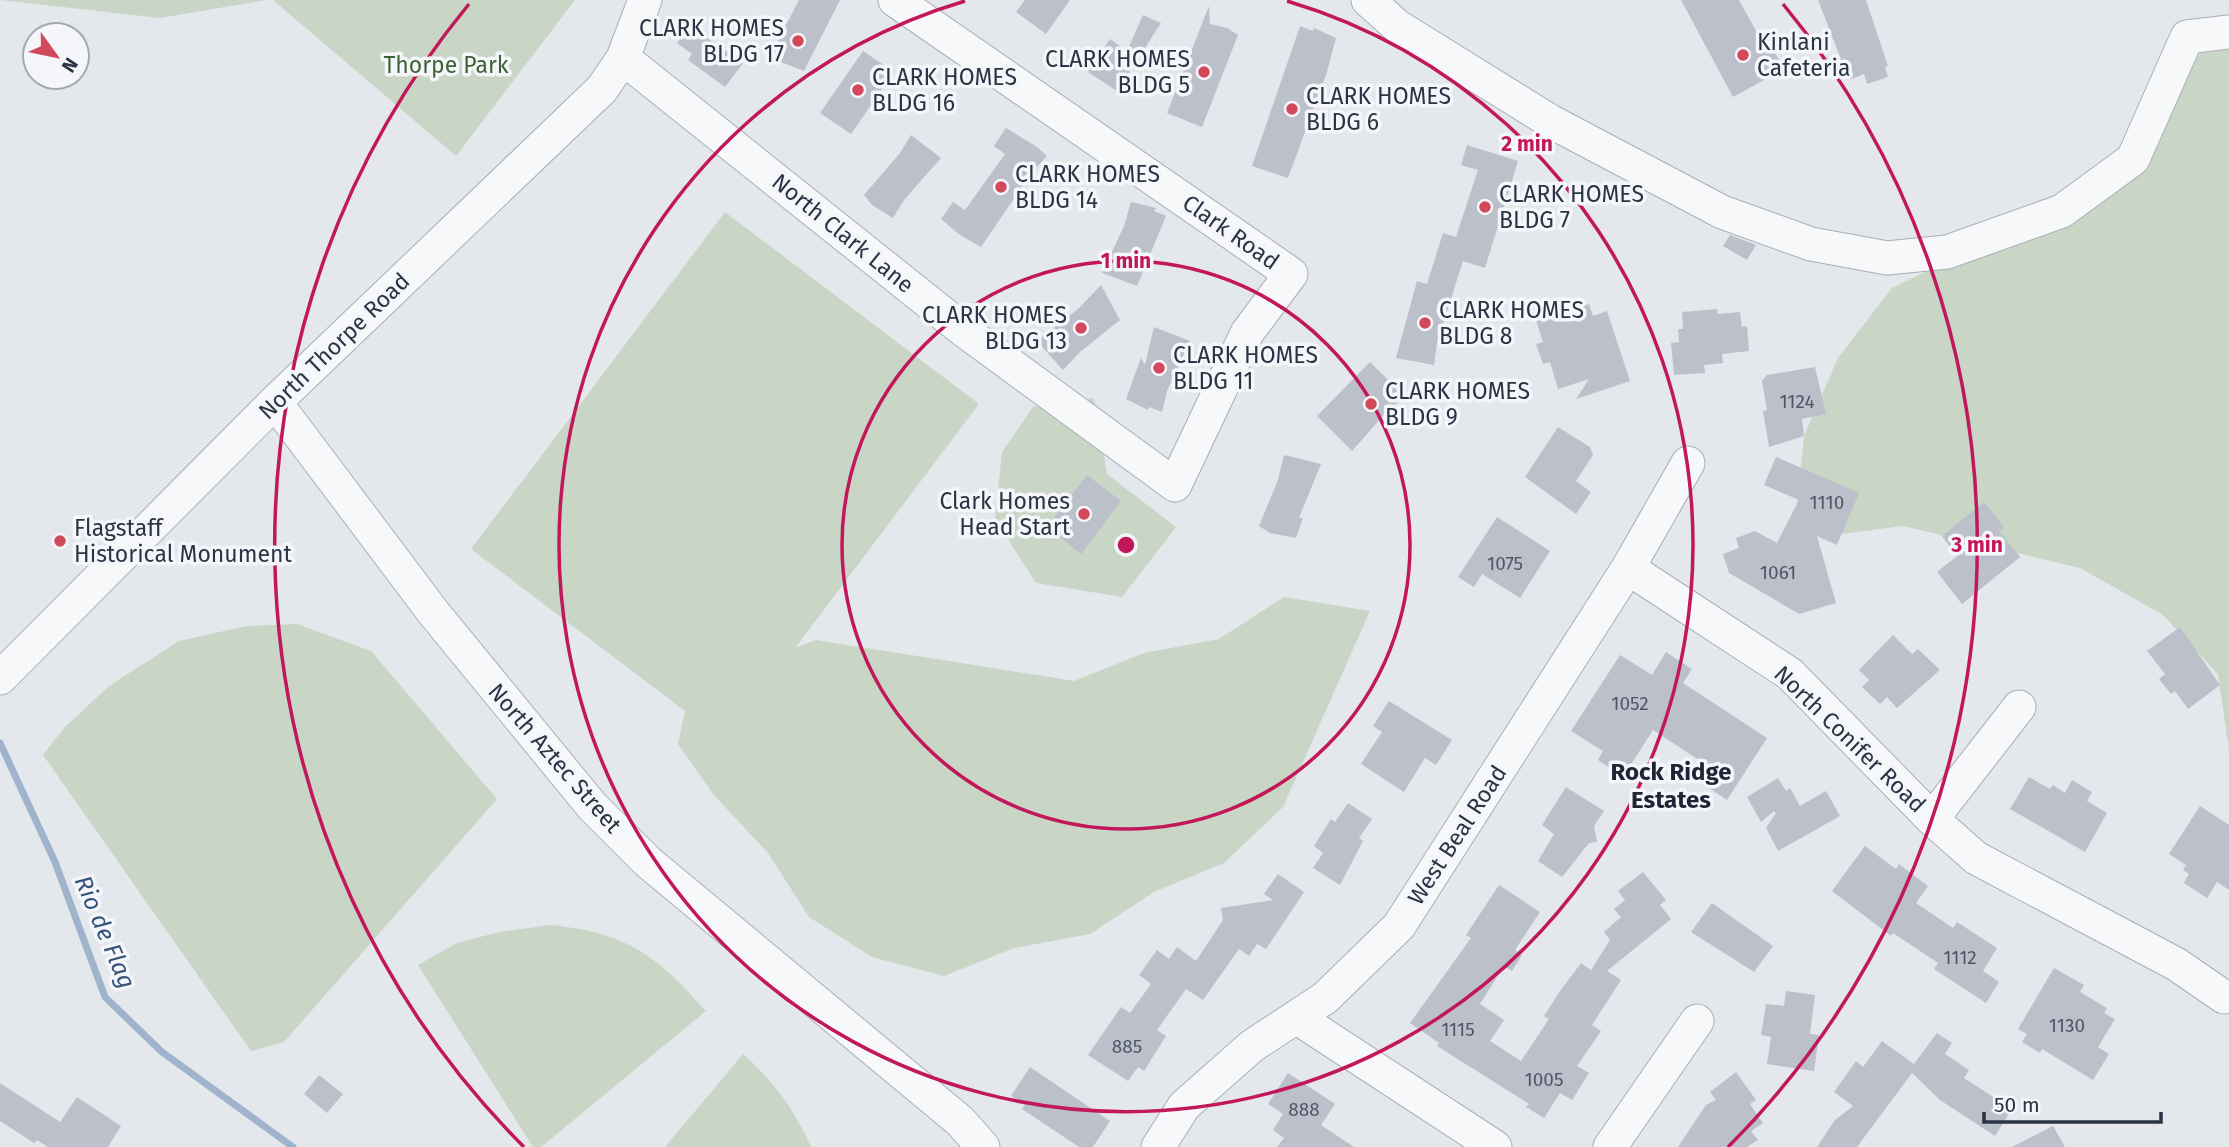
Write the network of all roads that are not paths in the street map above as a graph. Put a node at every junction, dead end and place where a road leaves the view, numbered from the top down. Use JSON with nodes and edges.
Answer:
{"nodes":[{"id":1,"x":645,"y":0,"type":"edge"},
{"id":2,"x":895,"y":0,"type":"edge"},
{"id":3,"x":1368,"y":0,"type":"edge"},
{"id":4,"x":2229,"y":32,"type":"edge"},
{"id":5,"x":623,"y":58,"type":"junction"},
{"id":6,"x":1291,"y":274,"type":"joint"},
{"id":7,"x":275,"y":402,"type":"junction"},
{"id":8,"x":1688,"y":463,"type":"dead end"},
{"id":9,"x":1628,"y":568,"type":"junction"},
{"id":10,"x":0,"y":678,"type":"edge"},
{"id":11,"x":2018,"y":707,"type":"dead end"},
{"id":12,"x":1932,"y":819,"type":"junction"},
{"id":13,"x":2224,"y":998,"type":"dead end"},
{"id":14,"x":1296,"y":1017,"type":"junction"},
{"id":15,"x":1697,"y":1021,"type":"dead end"},
{"id":16,"x":984,"y":1147,"type":"edge"},
{"id":17,"x":1158,"y":1147,"type":"edge"},
{"id":18,"x":1494,"y":1147,"type":"edge"},
{"id":19,"x":1610,"y":1147,"type":"edge"}],
"edges":[{"from":1,"to":5,"type":"street","name":"North Thorpe Road"},
{"from":2,"to":6,"type":"street","name":"Clark Road"},
{"from":3,"to":4,"type":"street"},
{"from":5,"to":6,"type":"street","name":"North Clark Lane"},
{"from":5,"to":7,"type":"street","name":"North Thorpe Road"},
{"from":7,"to":10,"type":"street","name":"North Thorpe Road"},
{"from":7,"to":16,"type":"street","name":"North Aztec Street"},
{"from":8,"to":9,"type":"street","name":"West Beal Road"},
{"from":9,"to":12,"type":"street","name":"North Conifer Road"},
{"from":9,"to":14,"type":"street","name":"West Beal Road"},
{"from":11,"to":12,"type":"street","name":"North Conifer Road"},
{"from":12,"to":13,"type":"street","name":"North Conifer Road"},
{"from":14,"to":17,"type":"street","name":"West Beal Road"},
{"from":14,"to":18,"type":"street"},
{"from":15,"to":19,"type":"street"}]}
